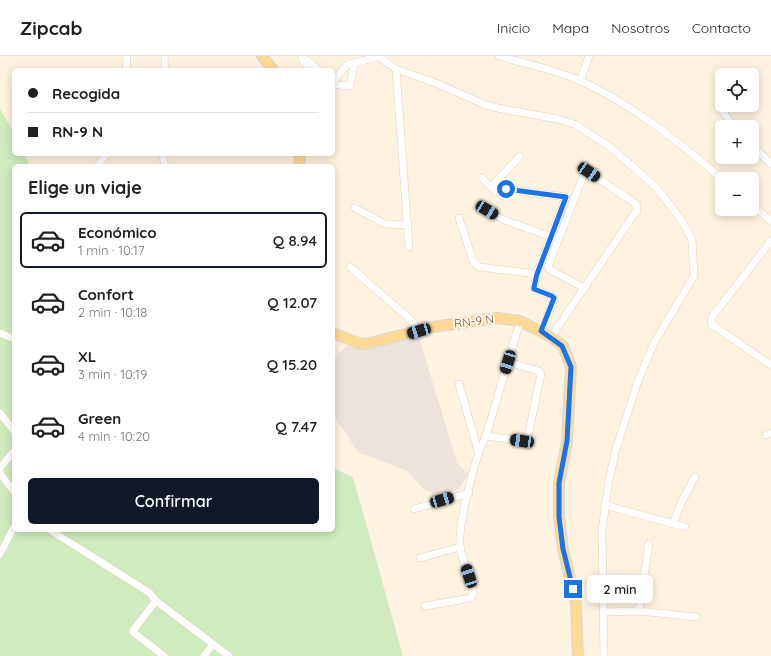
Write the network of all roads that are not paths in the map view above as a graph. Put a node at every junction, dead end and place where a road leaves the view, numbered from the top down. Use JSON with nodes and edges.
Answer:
{"nodes":[{"id":1,"x":127,"y":56,"type":"edge"},
{"id":2,"x":165,"y":56,"type":"edge"},
{"id":3,"x":262,"y":56,"type":"edge"},
{"id":4,"x":301,"y":56,"type":"edge"},
{"id":5,"x":379,"y":56,"type":"edge"},
{"id":6,"x":499,"y":56,"type":"edge"},
{"id":7,"x":588,"y":56,"type":"edge"},
{"id":8,"x":354,"y":64,"type":"junction"},
{"id":9,"x":126,"y":68,"type":"edge"},
{"id":10,"x":165,"y":68,"type":"edge"},
{"id":11,"x":271,"y":68,"type":"edge"},
{"id":12,"x":309,"y":68,"type":"edge"},
{"id":13,"x":316,"y":68,"type":"edge"},
{"id":14,"x":396,"y":69,"type":"junction"},
{"id":15,"x":335,"y":79,"type":"edge"},
{"id":16,"x":580,"y":81,"type":"junction"},
{"id":17,"x":335,"y":83,"type":"edge"},
{"id":18,"x":759,"y":152,"type":"edge"},
{"id":19,"x":105,"y":156,"type":"edge"},
{"id":20,"x":520,"y":156,"type":"dead end"},
{"id":21,"x":99,"y":164,"type":"edge"},
{"id":22,"x":771,"y":164,"type":"edge"},
{"id":23,"x":715,"y":173,"type":"edge"},
{"id":24,"x":482,"y":178,"type":"dead end"},
{"id":25,"x":491,"y":187,"type":"junction"},
{"id":26,"x":481,"y":206,"type":"dead end"},
{"id":27,"x":355,"y":208,"type":"dead end"},
{"id":28,"x":759,"y":211,"type":"edge"},
{"id":29,"x":459,"y":218,"type":"dead end"},
{"id":30,"x":771,"y":221,"type":"edge"},
{"id":31,"x":408,"y":225,"type":"junction"},
{"id":32,"x":552,"y":237,"type":"junction"},
{"id":33,"x":771,"y":241,"type":"edge"},
{"id":34,"x":409,"y":247,"type":"dead end"},
{"id":35,"x":350,"y":267,"type":"dead end"},
{"id":36,"x":537,"y":274,"type":"junction"},
{"id":37,"x":584,"y":288,"type":"junction"},
{"id":38,"x":520,"y":321,"type":"junction"},
{"id":39,"x":419,"y":331,"type":"junction"},
{"id":40,"x":541,"y":331,"type":"junction"},
{"id":41,"x":0,"y":333,"type":"edge"},
{"id":42,"x":335,"y":333,"type":"edge"},
{"id":43,"x":551,"y":337,"type":"junction"},
{"id":44,"x":12,"y":338,"type":"edge"},
{"id":45,"x":508,"y":362,"type":"junction"},
{"id":46,"x":771,"y":365,"type":"edge"},
{"id":47,"x":459,"y":384,"type":"dead end"},
{"id":48,"x":0,"y":414,"type":"edge"},
{"id":49,"x":12,"y":429,"type":"edge"},
{"id":50,"x":486,"y":436,"type":"junction"},
{"id":51,"x":478,"y":451,"type":"junction"},
{"id":52,"x":12,"y":454,"type":"edge"},
{"id":53,"x":0,"y":468,"type":"edge"},
{"id":54,"x":0,"y":473,"type":"edge"},
{"id":55,"x":695,"y":477,"type":"dead end"},
{"id":56,"x":12,"y":489,"type":"edge"},
{"id":57,"x":468,"y":493,"type":"junction"},
{"id":58,"x":604,"y":505,"type":"junction"},
{"id":59,"x":414,"y":509,"type":"dead end"},
{"id":60,"x":673,"y":524,"type":"junction"},
{"id":61,"x":686,"y":527,"type":"dead end"},
{"id":62,"x":12,"y":531,"type":"edge"},
{"id":63,"x":53,"y":532,"type":"edge"},
{"id":64,"x":650,"y":544,"type":"dead end"},
{"id":65,"x":460,"y":547,"type":"junction"},
{"id":66,"x":0,"y":554,"type":"edge"},
{"id":67,"x":420,"y":558,"type":"dead end"},
{"id":68,"x":156,"y":600,"type":"junction"},
{"id":69,"x":425,"y":606,"type":"dead end"},
{"id":70,"x":603,"y":612,"type":"junction"},
{"id":71,"x":640,"y":612,"type":"junction"},
{"id":72,"x":696,"y":617,"type":"dead end"},
{"id":73,"x":213,"y":644,"type":"junction"},
{"id":74,"x":164,"y":656,"type":"edge"},
{"id":75,"x":204,"y":656,"type":"edge"},
{"id":76,"x":229,"y":656,"type":"edge"},
{"id":77,"x":578,"y":656,"type":"edge"},
{"id":78,"x":604,"y":656,"type":"edge"}],
"edges":[{"from":1,"to":9,"type":"street"},
{"from":2,"to":10,"type":"street"},
{"from":3,"to":11,"type":"main road"},
{"from":4,"to":12,"type":"street"},
{"from":4,"to":13,"type":"street"},
{"from":5,"to":8,"type":"street"},
{"from":5,"to":14,"type":"street"},
{"from":6,"to":16,"type":"street"},
{"from":7,"to":16,"type":"street"},
{"from":8,"to":15,"type":"street"},
{"from":8,"to":17,"type":"street"},
{"from":14,"to":31,"type":"street"},
{"from":14,"to":58,"type":"street"},
{"from":16,"to":23,"type":"street"},
{"from":18,"to":22,"type":"street"},
{"from":19,"to":21,"type":"street"},
{"from":20,"to":25,"type":"street"},
{"from":24,"to":25,"type":"street"},
{"from":25,"to":32,"type":"street"},
{"from":26,"to":32,"type":"street"},
{"from":27,"to":31,"type":"street"},
{"from":28,"to":30,"type":"street"},
{"from":29,"to":36,"type":"street"},
{"from":31,"to":34,"type":"street"},
{"from":32,"to":36,"type":"street"},
{"from":33,"to":46,"type":"street"},
{"from":35,"to":39,"type":"street"},
{"from":36,"to":40,"type":"street"},
{"from":37,"to":37,"type":"street"},
{"from":37,"to":43,"type":"street"},
{"from":38,"to":39,"type":"main road","name":"RN-9 N"},
{"from":38,"to":40,"type":"main road","name":"RN-9 N"},
{"from":38,"to":45,"type":"street"},
{"from":39,"to":42,"type":"main road","name":"RN-9 N"},
{"from":40,"to":43,"type":"main road","name":"RN-9 N"},
{"from":41,"to":44,"type":"street"},
{"from":43,"to":77,"type":"main road","name":"RN-9 N"},
{"from":45,"to":50,"type":"street"},
{"from":45,"to":50,"type":"street"},
{"from":47,"to":51,"type":"street"},
{"from":48,"to":49,"type":"street"},
{"from":50,"to":51,"type":"street"},
{"from":51,"to":57,"type":"street"},
{"from":52,"to":53,"type":"street"},
{"from":54,"to":56,"type":"street"},
{"from":55,"to":60,"type":"street"},
{"from":57,"to":59,"type":"street"},
{"from":57,"to":65,"type":"street"},
{"from":58,"to":60,"type":"street"},
{"from":58,"to":70,"type":"street"},
{"from":60,"to":61,"type":"street"},
{"from":62,"to":66,"type":"street"},
{"from":63,"to":68,"type":"street"},
{"from":64,"to":71,"type":"street"},
{"from":65,"to":67,"type":"street"},
{"from":65,"to":69,"type":"street"},
{"from":68,"to":73,"type":"street"},
{"from":68,"to":74,"type":"street"},
{"from":70,"to":71,"type":"street"},
{"from":70,"to":78,"type":"street"},
{"from":71,"to":72,"type":"street"},
{"from":73,"to":75,"type":"street"},
{"from":73,"to":76,"type":"street"}]}
